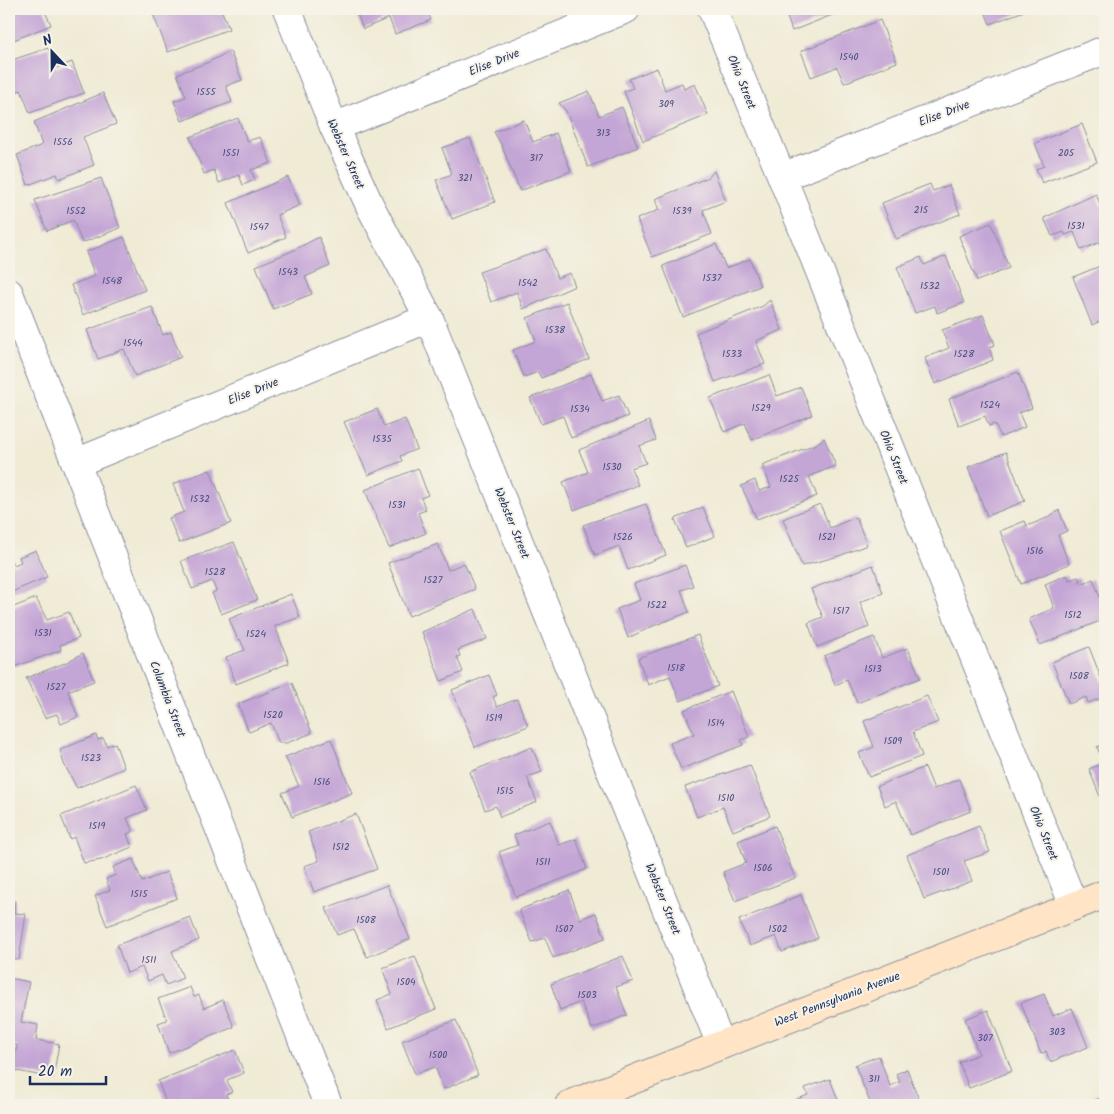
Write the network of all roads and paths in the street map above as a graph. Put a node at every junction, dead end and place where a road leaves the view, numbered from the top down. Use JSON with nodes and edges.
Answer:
{"nodes":[{"id":1,"x":287,"y":9,"type":"edge"},
{"id":2,"x":626,"y":9,"type":"edge"},
{"id":3,"x":712,"y":9,"type":"edge"},
{"id":4,"x":1105,"y":50,"type":"edge"},
{"id":5,"x":334,"y":126,"type":"junction"},
{"id":6,"x":782,"y":177,"type":"junction"},
{"id":7,"x":9,"y":293,"type":"edge"},
{"id":8,"x":429,"y":318,"type":"junction"},
{"id":9,"x":76,"y":463,"type":"junction"},
{"id":10,"x":1105,"y":894,"type":"edge"},
{"id":11,"x":1074,"y":906,"type":"junction"},
{"id":12,"x":721,"y":1045,"type":"junction"},
{"id":13,"x":328,"y":1105,"type":"edge"},
{"id":14,"x":569,"y":1105,"type":"edge"}],
"edges":[{"from":1,"to":5,"type":"street","name":"Webster Street"},
{"from":2,"to":5,"type":"street","name":"Elise Drive"},
{"from":3,"to":6,"type":"street","name":"Ohio Street"},
{"from":4,"to":6,"type":"street","name":"Elise Drive"},
{"from":5,"to":8,"type":"street","name":"Webster Street"},
{"from":6,"to":11,"type":"street","name":"Ohio Street"},
{"from":7,"to":9,"type":"street","name":"Columbia Street"},
{"from":8,"to":9,"type":"street","name":"Elise Drive"},
{"from":8,"to":12,"type":"street","name":"Webster Street"},
{"from":9,"to":13,"type":"street","name":"Columbia Street"},
{"from":10,"to":11,"type":"street","name":"West Pennsylvania Avenue"},
{"from":11,"to":12,"type":"street","name":"West Pennsylvania Avenue"},
{"from":12,"to":14,"type":"street","name":"West Pennsylvania Avenue"}]}
